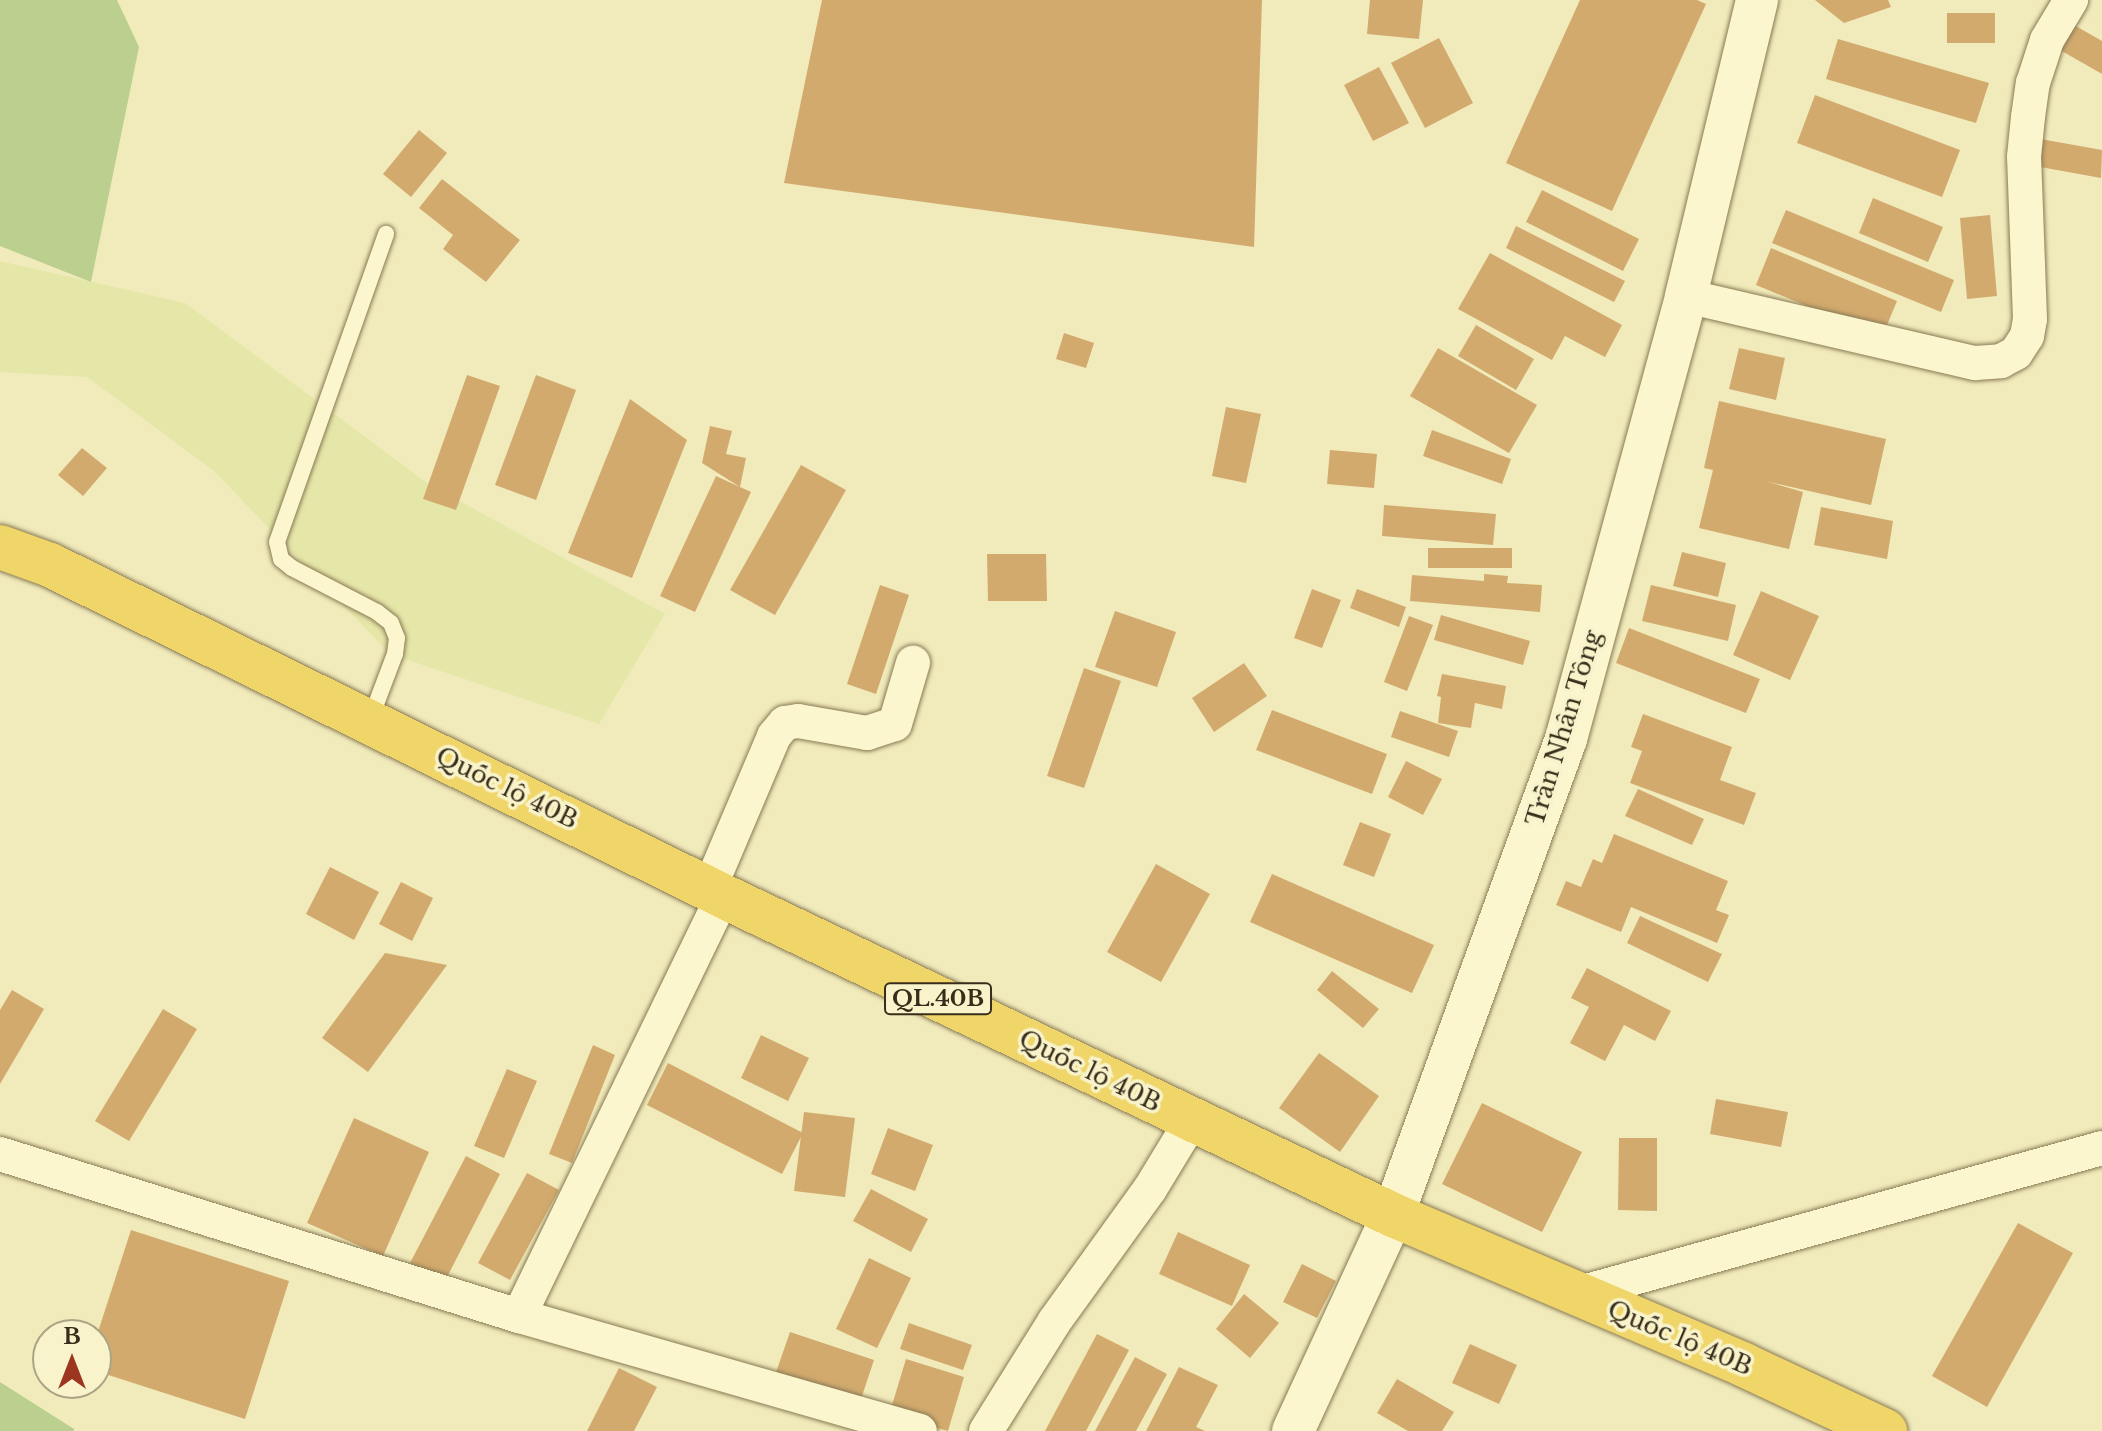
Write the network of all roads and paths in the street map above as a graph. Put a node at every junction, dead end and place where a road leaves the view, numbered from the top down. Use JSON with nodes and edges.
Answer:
{"nodes":[{"id":1,"x":1757,"y":0,"type":"edge"},
{"id":2,"x":2071,"y":0,"type":"edge"},
{"id":3,"x":386,"y":234,"type":"dead end"},
{"id":4,"x":1686,"y":296,"type":"junction"},
{"id":5,"x":0,"y":547,"type":"edge"},
{"id":6,"x":913,"y":663,"type":"dead end"},
{"id":7,"x":369,"y":721,"type":"junction"},
{"id":8,"x":716,"y":891,"type":"junction"},
{"id":9,"x":1192,"y":1120,"type":"junction"},
{"id":10,"x":2102,"y":1148,"type":"edge"},
{"id":11,"x":0,"y":1154,"type":"edge"},
{"id":12,"x":1393,"y":1215,"type":"junction"},
{"id":13,"x":1576,"y":1294,"type":"junction"},
{"id":14,"x":519,"y":1316,"type":"junction"},
{"id":15,"x":920,"y":1431,"type":"edge"},
{"id":16,"x":986,"y":1431,"type":"edge"},
{"id":17,"x":1293,"y":1431,"type":"edge"},
{"id":18,"x":1885,"y":1431,"type":"edge"}],
"edges":[{"from":1,"to":4,"type":"street","name":"Trần Nhân Tông"},
{"from":2,"to":4,"type":"street"},
{"from":3,"to":7,"type":"lane"},
{"from":4,"to":12,"type":"street","name":"Trần Nhân Tông"},
{"from":5,"to":7,"type":"highway","name":"Quốc lộ 40B","number":"QL.40B"},
{"from":6,"to":8,"type":"street"},
{"from":7,"to":8,"type":"highway","name":"Quốc lộ 40B","number":"QL.40B"},
{"from":8,"to":9,"type":"highway","name":"Quốc lộ 40B","number":"QL.40B"},
{"from":8,"to":14,"type":"street"},
{"from":9,"to":12,"type":"highway","name":"Quốc lộ 40B","number":"QL.40B"},
{"from":9,"to":16,"type":"street"},
{"from":10,"to":13,"type":"street"},
{"from":11,"to":14,"type":"street"},
{"from":12,"to":13,"type":"highway","name":"Quốc lộ 40B","number":"QL.40B"},
{"from":12,"to":17,"type":"street","name":"Trần Nhân Tông"},
{"from":13,"to":18,"type":"highway","name":"Quốc lộ 40B","number":"QL.40B"},
{"from":14,"to":15,"type":"street"}]}
